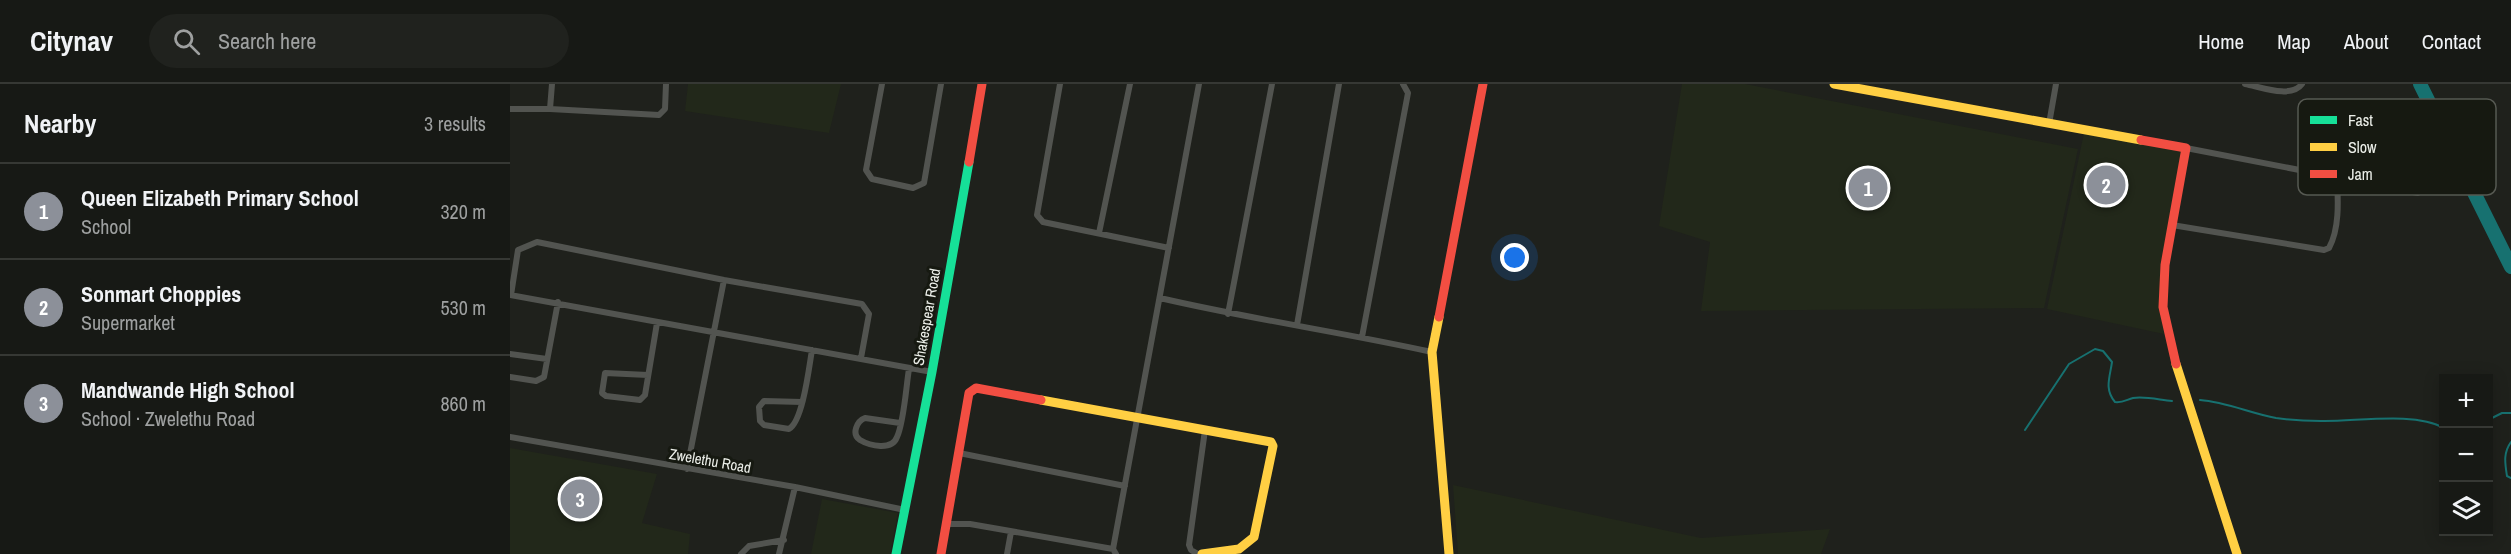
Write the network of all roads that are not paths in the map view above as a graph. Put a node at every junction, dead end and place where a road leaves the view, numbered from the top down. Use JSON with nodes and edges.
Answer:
{"nodes":[{"id":1,"x":552,"y":84,"type":"edge"},
{"id":2,"x":666,"y":84,"type":"edge"},
{"id":3,"x":882,"y":84,"type":"edge"},
{"id":4,"x":941,"y":84,"type":"edge"},
{"id":5,"x":982,"y":84,"type":"edge"},
{"id":6,"x":1060,"y":84,"type":"edge"},
{"id":7,"x":1130,"y":84,"type":"edge"},
{"id":8,"x":1199,"y":84,"type":"edge"},
{"id":9,"x":1272,"y":84,"type":"edge"},
{"id":10,"x":1339,"y":84,"type":"edge"},
{"id":11,"x":1403,"y":84,"type":"edge"},
{"id":12,"x":1483,"y":84,"type":"edge"},
{"id":13,"x":1834,"y":84,"type":"edge"},
{"id":14,"x":2056,"y":84,"type":"edge"},
{"id":15,"x":2245,"y":84,"type":"edge"},
{"id":16,"x":2302,"y":84,"type":"edge"},
{"id":17,"x":510,"y":109,"type":"edge"},
{"id":18,"x":550,"y":109,"type":"junction"},
{"id":19,"x":2049,"y":124,"type":"junction"},
{"id":20,"x":2186,"y":148,"type":"junction"},
{"id":21,"x":2298,"y":170,"type":"edge"},
{"id":22,"x":2338,"y":195,"type":"edge"},
{"id":23,"x":2172,"y":225,"type":"junction"},
{"id":24,"x":1099,"y":233,"type":"junction"},
{"id":25,"x":1170,"y":248,"type":"junction"},
{"id":26,"x":724,"y":280,"type":"junction"},
{"id":27,"x":510,"y":295,"type":"edge"},
{"id":28,"x":1160,"y":298,"type":"junction"},
{"id":29,"x":558,"y":302,"type":"junction"},
{"id":30,"x":1228,"y":314,"type":"junction"},
{"id":31,"x":657,"y":323,"type":"junction"},
{"id":32,"x":1297,"y":325,"type":"junction"},
{"id":33,"x":715,"y":332,"type":"junction"},
{"id":34,"x":1362,"y":337,"type":"junction"},
{"id":35,"x":812,"y":350,"type":"junction"},
{"id":36,"x":1432,"y":352,"type":"junction"},
{"id":37,"x":510,"y":354,"type":"edge"},
{"id":38,"x":861,"y":358,"type":"junction"},
{"id":39,"x":547,"y":359,"type":"junction"},
{"id":40,"x":909,"y":369,"type":"junction"},
{"id":41,"x":932,"y":372,"type":"junction"},
{"id":42,"x":648,"y":375,"type":"junction"},
{"id":43,"x":510,"y":377,"type":"edge"},
{"id":44,"x":802,"y":402,"type":"junction"},
{"id":45,"x":1138,"y":417,"type":"junction"},
{"id":46,"x":900,"y":423,"type":"junction"},
{"id":47,"x":1205,"y":430,"type":"junction"},
{"id":48,"x":510,"y":437,"type":"edge"},
{"id":49,"x":960,"y":453,"type":"junction"},
{"id":50,"x":687,"y":469,"type":"junction"},
{"id":51,"x":1125,"y":486,"type":"junction"},
{"id":52,"x":795,"y":488,"type":"junction"},
{"id":53,"x":905,"y":510,"type":"junction"},
{"id":54,"x":946,"y":524,"type":"junction"},
{"id":55,"x":1011,"y":532,"type":"junction"},
{"id":56,"x":784,"y":540,"type":"junction"},
{"id":57,"x":1114,"y":551,"type":"edge"},
{"id":58,"x":741,"y":554,"type":"edge"},
{"id":59,"x":779,"y":554,"type":"edge"},
{"id":60,"x":896,"y":554,"type":"edge"},
{"id":61,"x":941,"y":554,"type":"edge"},
{"id":62,"x":1007,"y":554,"type":"edge"},
{"id":63,"x":1198,"y":554,"type":"edge"},
{"id":64,"x":1202,"y":554,"type":"edge"},
{"id":65,"x":1449,"y":554,"type":"edge"},
{"id":66,"x":2237,"y":554,"type":"edge"}],
"edges":[{"from":1,"to":18,"type":"street"},
{"from":2,"to":18,"type":"street"},
{"from":3,"to":4,"type":"street"},
{"from":5,"to":41,"type":"street","name":"Shakespear Road"},
{"from":6,"to":24,"type":"street"},
{"from":7,"to":24,"type":"street"},
{"from":8,"to":25,"type":"street"},
{"from":9,"to":30,"type":"street"},
{"from":10,"to":32,"type":"street"},
{"from":11,"to":34,"type":"street"},
{"from":12,"to":36,"type":"street"},
{"from":13,"to":19,"type":"street"},
{"from":14,"to":19,"type":"street"},
{"from":15,"to":16,"type":"street"},
{"from":17,"to":18,"type":"street"},
{"from":19,"to":20,"type":"street"},
{"from":20,"to":21,"type":"street"},
{"from":20,"to":23,"type":"street"},
{"from":22,"to":23,"type":"street"},
{"from":23,"to":66,"type":"street"},
{"from":24,"to":25,"type":"street"},
{"from":25,"to":28,"type":"street"},
{"from":26,"to":27,"type":"street"},
{"from":26,"to":33,"type":"street"},
{"from":26,"to":38,"type":"street"},
{"from":27,"to":29,"type":"street"},
{"from":28,"to":30,"type":"street"},
{"from":28,"to":45,"type":"street"},
{"from":29,"to":31,"type":"street"},
{"from":29,"to":39,"type":"street"},
{"from":30,"to":32,"type":"street"},
{"from":31,"to":33,"type":"street"},
{"from":31,"to":42,"type":"street"},
{"from":32,"to":34,"type":"street"},
{"from":33,"to":35,"type":"street"},
{"from":33,"to":50,"type":"street"},
{"from":34,"to":36,"type":"street"},
{"from":35,"to":38,"type":"street"},
{"from":35,"to":44,"type":"street"},
{"from":36,"to":65,"type":"street"},
{"from":37,"to":39,"type":"street"},
{"from":38,"to":40,"type":"street"},
{"from":39,"to":43,"type":"street"},
{"from":40,"to":41,"type":"street"},
{"from":40,"to":46,"type":"street"},
{"from":41,"to":53,"type":"street","name":"Shakespear Road"},
{"from":42,"to":42,"type":"street"},
{"from":44,"to":44,"type":"street"},
{"from":45,"to":47,"type":"street"},
{"from":45,"to":49,"type":"street"},
{"from":45,"to":51,"type":"street"},
{"from":46,"to":46,"type":"street"},
{"from":47,"to":63,"type":"street"},
{"from":47,"to":64,"type":"street"},
{"from":48,"to":50,"type":"street","name":"Zwelethu Road"},
{"from":49,"to":51,"type":"street"},
{"from":49,"to":54,"type":"street"},
{"from":50,"to":52,"type":"street","name":"Zwelethu Road"},
{"from":51,"to":57,"type":"street"},
{"from":52,"to":53,"type":"street","name":"Zwelethu Road"},
{"from":52,"to":56,"type":"street"},
{"from":53,"to":60,"type":"street","name":"Shakespear Road"},
{"from":54,"to":55,"type":"street"},
{"from":54,"to":61,"type":"street"},
{"from":55,"to":57,"type":"street"},
{"from":55,"to":62,"type":"street"},
{"from":56,"to":58,"type":"street"},
{"from":56,"to":59,"type":"street"}]}
